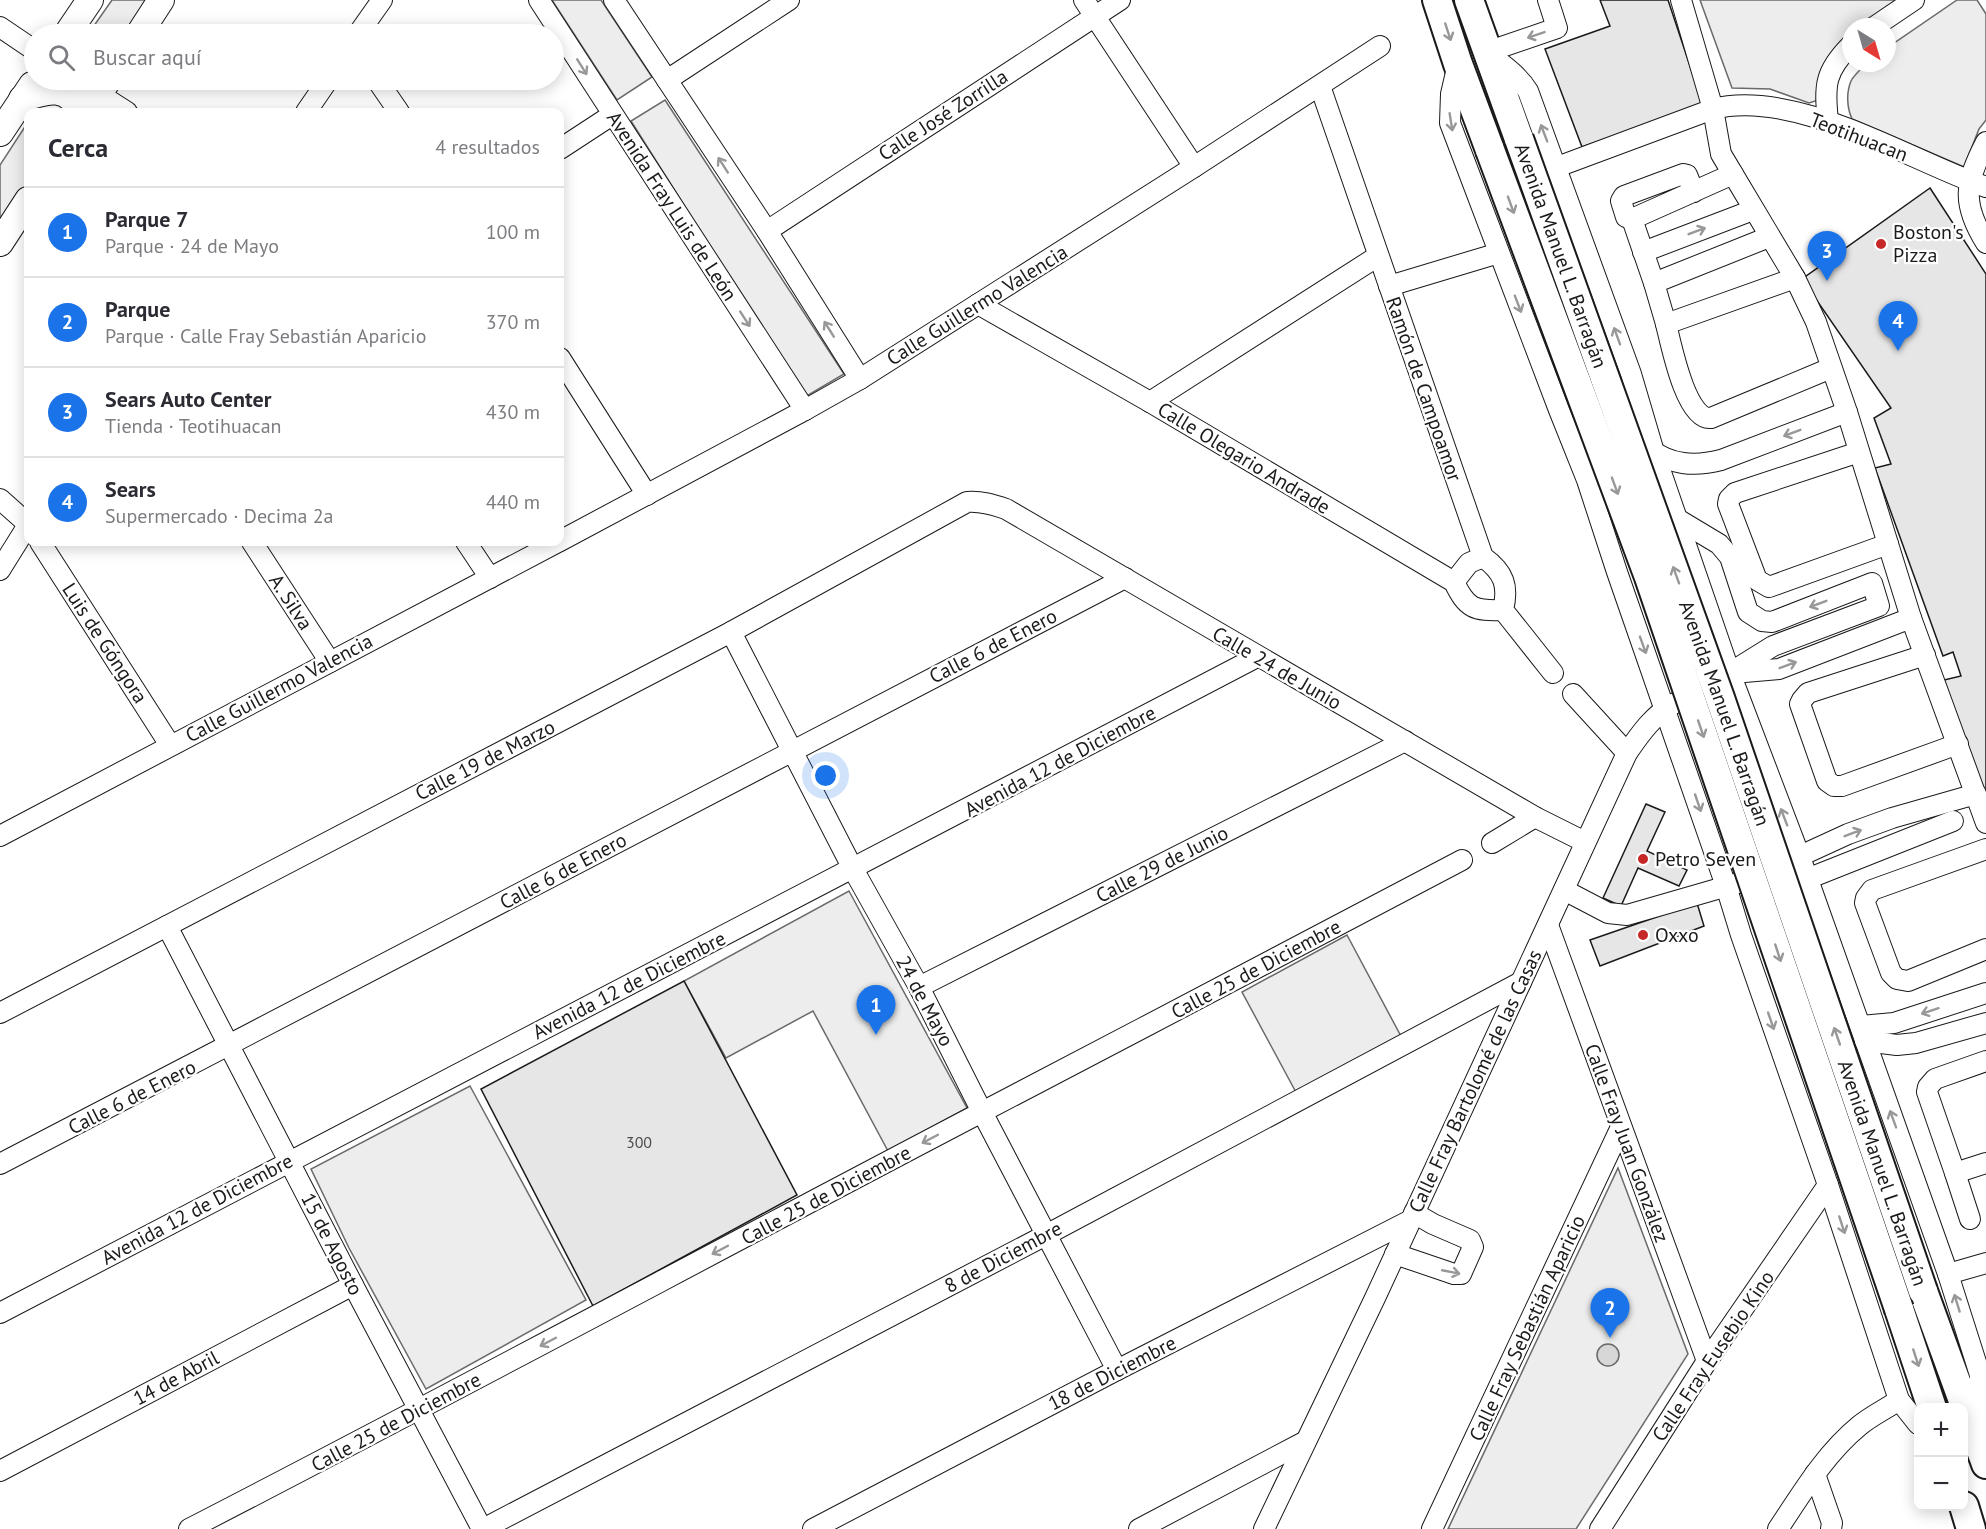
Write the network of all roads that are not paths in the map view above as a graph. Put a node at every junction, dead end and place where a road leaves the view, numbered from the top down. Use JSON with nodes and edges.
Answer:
{"nodes":[{"id":1,"x":161,"y":0,"type":"edge"},
{"id":2,"x":382,"y":0,"type":"edge"},
{"id":3,"x":539,"y":0,"type":"edge"},
{"id":4,"x":614,"y":0,"type":"edge"},
{"id":5,"x":789,"y":0,"type":"edge"},
{"id":6,"x":1120,"y":0,"type":"edge"},
{"id":7,"x":1437,"y":0,"type":"edge"},
{"id":8,"x":1468,"y":0,"type":"edge"},
{"id":9,"x":1548,"y":0,"type":"edge"},
{"id":10,"x":1681,"y":0,"type":"edge"},
{"id":11,"x":1914,"y":0,"type":"edge"},
{"id":12,"x":1089,"y":8,"type":"edge"},
{"id":13,"x":1887,"y":18,"type":"edge"},
{"id":14,"x":145,"y":24,"type":"edge"},
{"id":15,"x":365,"y":24,"type":"edge"},
{"id":16,"x":554,"y":24,"type":"edge"},
{"id":17,"x":0,"y":27,"type":"edge"},
{"id":18,"x":564,"y":39,"type":"edge"},
{"id":19,"x":24,"y":43,"type":"edge"},
{"id":20,"x":1380,"y":46,"type":"dead end"},
{"id":21,"x":1487,"y":52,"type":"junction"},
{"id":22,"x":1842,"y":54,"type":"edge"},
{"id":23,"x":1458,"y":64,"type":"junction"},
{"id":24,"x":667,"y":80,"type":"junction"},
{"id":25,"x":1320,"y":86,"type":"junction"},
{"id":26,"x":28,"y":90,"type":"edge"},
{"id":27,"x":34,"y":90,"type":"edge"},
{"id":28,"x":321,"y":90,"type":"edge"},
{"id":29,"x":384,"y":90,"type":"edge"},
{"id":30,"x":94,"y":100,"type":"edge"},
{"id":31,"x":116,"y":108,"type":"edge"},
{"id":32,"x":309,"y":108,"type":"edge"},
{"id":33,"x":396,"y":108,"type":"edge"},
{"id":34,"x":1713,"y":109,"type":"junction"},
{"id":35,"x":612,"y":114,"type":"junction"},
{"id":36,"x":1828,"y":121,"type":"junction"},
{"id":37,"x":0,"y":133,"type":"edge"},
{"id":38,"x":1986,"y":142,"type":"edge"},
{"id":39,"x":564,"y":146,"type":"edge"},
{"id":40,"x":1194,"y":167,"type":"junction"},
{"id":41,"x":1557,"y":167,"type":"junction"},
{"id":42,"x":1733,"y":174,"type":"junction"},
{"id":43,"x":1978,"y":185,"type":"edge"},
{"id":44,"x":24,"y":206,"type":"edge"},
{"id":45,"x":1753,"y":210,"type":"junction"},
{"id":46,"x":766,"y":231,"type":"junction"},
{"id":47,"x":1770,"y":237,"type":"junction"},
{"id":48,"x":0,"y":243,"type":"edge"},
{"id":49,"x":1986,"y":243,"type":"edge"},
{"id":50,"x":1643,"y":252,"type":"junction"},
{"id":51,"x":1499,"y":253,"type":"junction"},
{"id":52,"x":1378,"y":256,"type":"junction"},
{"id":53,"x":1795,"y":278,"type":"junction"},
{"id":54,"x":1654,"y":283,"type":"junction"},
{"id":55,"x":1389,"y":286,"type":"junction"},
{"id":56,"x":978,"y":304,"type":"junction"},
{"id":57,"x":1666,"y":324,"type":"junction"},
{"id":58,"x":564,"y":364,"type":"edge"},
{"id":59,"x":1831,"y":368,"type":"junction"},
{"id":60,"x":1631,"y":374,"type":"junction"},
{"id":61,"x":860,"y":379,"type":"junction"},
{"id":62,"x":1150,"y":402,"type":"junction"},
{"id":63,"x":805,"y":410,"type":"junction"},
{"id":64,"x":1558,"y":410,"type":"junction"},
{"id":65,"x":1847,"y":412,"type":"junction"},
{"id":66,"x":1654,"y":452,"type":"junction"},
{"id":67,"x":1859,"y":452,"type":"junction"},
{"id":68,"x":1587,"y":480,"type":"junction"},
{"id":69,"x":647,"y":495,"type":"junction"},
{"id":70,"x":0,"y":499,"type":"edge"},
{"id":71,"x":967,"y":502,"type":"joint"},
{"id":72,"x":1679,"y":520,"type":"junction"},
{"id":73,"x":24,"y":521,"type":"edge"},
{"id":74,"x":24,"y":531,"type":"edge"},
{"id":75,"x":564,"y":538,"type":"edge"},
{"id":76,"x":1888,"y":543,"type":"junction"},
{"id":77,"x":43,"y":546,"type":"edge"},
{"id":78,"x":255,"y":546,"type":"edge"},
{"id":79,"x":469,"y":546,"type":"edge"},
{"id":80,"x":550,"y":546,"type":"edge"},
{"id":81,"x":1483,"y":557,"type":"junction"},
{"id":82,"x":0,"y":570,"type":"edge"},
{"id":83,"x":490,"y":578,"type":"junction"},
{"id":84,"x":1125,"y":578,"type":"junction"},
{"id":85,"x":1454,"y":582,"type":"junction"},
{"id":86,"x":1503,"y":610,"type":"junction"},
{"id":87,"x":1911,"y":618,"type":"junction"},
{"id":88,"x":731,"y":632,"type":"junction"},
{"id":89,"x":1925,"y":655,"type":"junction"},
{"id":90,"x":1257,"y":657,"type":"junction"},
{"id":91,"x":330,"y":662,"type":"junction"},
{"id":92,"x":1553,"y":673,"type":"dead end"},
{"id":93,"x":1730,"y":673,"type":"junction"},
{"id":94,"x":1573,"y":694,"type":"dead end"},
{"id":95,"x":1665,"y":708,"type":"junction"},
{"id":96,"x":1405,"y":741,"type":"junction"},
{"id":97,"x":1958,"y":744,"type":"junction"},
{"id":98,"x":170,"y":745,"type":"junction"},
{"id":99,"x":792,"y":750,"type":"junction"},
{"id":100,"x":1627,"y":753,"type":"junction"},
{"id":101,"x":1976,"y":794,"type":"junction"},
{"id":102,"x":1535,"y":817,"type":"junction"},
{"id":103,"x":1953,"y":821,"type":"dead end"},
{"id":104,"x":1986,"y":823,"type":"edge"},
{"id":105,"x":0,"y":836,"type":"edge"},
{"id":106,"x":1585,"y":842,"type":"junction"},
{"id":107,"x":1492,"y":843,"type":"dead end"},
{"id":108,"x":1986,"y":849,"type":"edge"},
{"id":109,"x":1800,"y":857,"type":"junction"},
{"id":110,"x":1462,"y":860,"type":"dead end"},
{"id":111,"x":853,"y":869,"type":"junction"},
{"id":112,"x":1807,"y":879,"type":"junction"},
{"id":113,"x":1726,"y":886,"type":"junction"},
{"id":114,"x":1564,"y":890,"type":"junction"},
{"id":115,"x":1820,"y":917,"type":"junction"},
{"id":116,"x":1548,"y":925,"type":"junction"},
{"id":117,"x":167,"y":926,"type":"junction"},
{"id":118,"x":1741,"y":935,"type":"junction"},
{"id":119,"x":1986,"y":949,"type":"edge"},
{"id":120,"x":1521,"y":982,"type":"junction"},
{"id":121,"x":919,"y":987,"type":"junction"},
{"id":122,"x":1986,"y":993,"type":"edge"},
{"id":123,"x":0,"y":1013,"type":"edge"},
{"id":124,"x":1986,"y":1023,"type":"edge"},
{"id":125,"x":1863,"y":1033,"type":"junction"},
{"id":126,"x":230,"y":1046,"type":"junction"},
{"id":127,"x":1986,"y":1061,"type":"edge"},
{"id":128,"x":982,"y":1112,"type":"junction"},
{"id":129,"x":1621,"y":1127,"type":"junction"},
{"id":130,"x":289,"y":1161,"type":"junction"},
{"id":131,"x":1986,"y":1163,"type":"edge"},
{"id":132,"x":0,"y":1164,"type":"edge"},
{"id":133,"x":1955,"y":1173,"type":"junction"},
{"id":134,"x":1828,"y":1185,"type":"junction"},
{"id":135,"x":1413,"y":1217,"type":"junction"},
{"id":136,"x":1970,"y":1218,"type":"dead end"},
{"id":137,"x":1046,"y":1235,"type":"junction"},
{"id":138,"x":1395,"y":1254,"type":"junction"},
{"id":139,"x":1986,"y":1263,"type":"edge"},
{"id":140,"x":1948,"y":1274,"type":"junction"},
{"id":141,"x":353,"y":1285,"type":"junction"},
{"id":142,"x":0,"y":1312,"type":"edge"},
{"id":143,"x":1978,"y":1338,"type":"edge"},
{"id":144,"x":1707,"y":1362,"type":"junction"},
{"id":145,"x":1117,"y":1370,"type":"junction"},
{"id":146,"x":1899,"y":1400,"type":"junction"},
{"id":147,"x":1931,"y":1403,"type":"edge"},
{"id":148,"x":418,"y":1410,"type":"junction"},
{"id":149,"x":1914,"y":1419,"type":"edge"},
{"id":150,"x":1304,"y":1442,"type":"junction"},
{"id":151,"x":1983,"y":1453,"type":"edge"},
{"id":152,"x":0,"y":1471,"type":"edge"},
{"id":153,"x":1815,"y":1474,"type":"junction"},
{"id":154,"x":1966,"y":1511,"type":"edge"},
{"id":155,"x":1786,"y":1525,"type":"edge"},
{"id":156,"x":189,"y":1529,"type":"edge"},
{"id":157,"x":483,"y":1529,"type":"edge"},
{"id":158,"x":813,"y":1529,"type":"edge"},
{"id":159,"x":1139,"y":1529,"type":"edge"},
{"id":160,"x":1264,"y":1529,"type":"edge"},
{"id":161,"x":1432,"y":1529,"type":"edge"},
{"id":162,"x":1600,"y":1529,"type":"edge"},
{"id":163,"x":1831,"y":1529,"type":"edge"},
{"id":164,"x":1971,"y":1529,"type":"edge"}],
"edges":[{"from":1,"to":14,"type":"main road"},
{"from":2,"to":15,"type":"street"},
{"from":3,"to":16,"type":"street","name":"Avenida Fray Luis de León","one_way":true},
{"from":4,"to":24,"type":"street"},
{"from":5,"to":24,"type":"street"},
{"from":6,"to":12,"type":"street","name":"Calle José Zorrilla"},
{"from":7,"to":23,"type":"highway","name":"Avenida Manuel L. Barragán","one_way":true},
{"from":8,"to":21,"type":"highway","name":"Avenida Manuel L. Barragán"},
{"from":9,"to":21,"type":"street","one_way":true},
{"from":10,"to":34,"type":"street"},
{"from":11,"to":13,"type":"street"},
{"from":12,"to":40,"type":"street"},
{"from":12,"to":46,"type":"street","name":"Calle José Zorrilla"},
{"from":17,"to":19,"type":"street"},
{"from":18,"to":35,"type":"street","name":"Avenida Fray Luis de León","one_way":true},
{"from":20,"to":25,"type":"street","name":"Calle Guillermo Valencia"},
{"from":41,"to":21,"type":"street","one_way":true},
{"from":151,"to":21,"type":"highway","name":"Avenida Manuel L. Barragán","one_way":true,"bridge":true},
{"from":22,"to":36,"type":"street"},
{"from":23,"to":51,"type":"street","one_way":true},
{"from":23,"to":147,"type":"highway","name":"Avenida Manuel L. Barragán","one_way":true,"bridge":true},
{"from":46,"to":24,"type":"street","one_way":true},
{"from":25,"to":40,"type":"street","name":"Calle Guillermo Valencia"},
{"from":25,"to":52,"type":"street","name":"Ramón de Campoamor"},
{"from":26,"to":37,"type":"main road"},
{"from":27,"to":30,"type":"main road"},
{"from":28,"to":32,"type":"street"},
{"from":29,"to":33,"type":"street"},
{"from":30,"to":31,"type":"street"},
{"from":34,"to":36,"type":"street","name":"Teotihuacan"},
{"from":34,"to":41,"type":"street","name":"Teotihuacan"},
{"from":34,"to":42,"type":"street"},
{"from":35,"to":39,"type":"street"},
{"from":35,"to":63,"type":"street","name":"Avenida Fray Luis de León","one_way":true},
{"from":36,"to":43,"type":"street","name":"Teotihuacan"},
{"from":38,"to":43,"type":"street"},
{"from":40,"to":56,"type":"street","name":"Calle Guillermo Valencia"},
{"from":60,"to":41,"type":"street","one_way":true},
{"from":42,"to":45,"type":"street"},
{"from":42,"to":50,"type":"street"},
{"from":43,"to":49,"type":"street"},
{"from":44,"to":48,"type":"main road"},
{"from":45,"to":47,"type":"street"},
{"from":50,"to":45,"type":"street","one_way":true},
{"from":61,"to":46,"type":"street","one_way":true},
{"from":47,"to":53,"type":"street"},
{"from":47,"to":54,"type":"street"},
{"from":50,"to":54,"type":"street"},
{"from":51,"to":55,"type":"street"},
{"from":51,"to":64,"type":"street","one_way":true},
{"from":52,"to":55,"type":"street","name":"Ramón de Campoamor"},
{"from":52,"to":62,"type":"street"},
{"from":53,"to":57,"type":"street"},
{"from":53,"to":59,"type":"street"},
{"from":54,"to":57,"type":"street"},
{"from":55,"to":81,"type":"street","name":"Ramón de Campoamor"},
{"from":56,"to":61,"type":"street","name":"Calle Guillermo Valencia"},
{"from":56,"to":62,"type":"street","name":"Calle Olegario Andrade"},
{"from":57,"to":59,"type":"street"},
{"from":58,"to":69,"type":"street"},
{"from":59,"to":65,"type":"street"},
{"from":60,"to":64,"type":"street"},
{"from":60,"to":66,"type":"street"},
{"from":61,"to":63,"type":"street","name":"Calle Guillermo Valencia"},
{"from":62,"to":85,"type":"street","name":"Calle Olegario Andrade"},
{"from":63,"to":69,"type":"street","name":"Calle Guillermo Valencia"},
{"from":64,"to":68,"type":"street"},
{"from":65,"to":66,"type":"street","one_way":true},
{"from":65,"to":67,"type":"street"},
{"from":66,"to":68,"type":"street"},
{"from":66,"to":72,"type":"street"},
{"from":67,"to":76,"type":"street"},
{"from":67,"to":76,"type":"street"},
{"from":68,"to":95,"type":"street","one_way":true},
{"from":69,"to":75,"type":"street","name":"Calle Guillermo Valencia"},
{"from":70,"to":73,"type":"street"},
{"from":71,"to":84,"type":"street","name":"Calle 24 de Junio"},
{"from":71,"to":88,"type":"street","name":"Calle 19 de Marzo"},
{"from":72,"to":93,"type":"street"},
{"from":93,"to":72,"type":"street","name":"Calle Fray Bartolomé de las Casas","one_way":true},
{"from":74,"to":82,"type":"street"},
{"from":76,"to":87,"type":"street"},
{"from":77,"to":98,"type":"street","name":"Luis de Góngora"},
{"from":78,"to":91,"type":"street","name":"A. Silva"},
{"from":79,"to":83,"type":"street"},
{"from":80,"to":83,"type":"street","name":"Calle Guillermo Valencia"},
{"from":81,"to":85,"type":"street"},
{"from":81,"to":86,"type":"street","name":"Ramón de Campoamor"},
{"from":83,"to":91,"type":"street","name":"Calle Guillermo Valencia"},
{"from":84,"to":90,"type":"street","name":"Calle 24 de Junio"},
{"from":84,"to":99,"type":"street","name":"Calle 6 de Enero"},
{"from":85,"to":86,"type":"street","name":"Calle Olegario Andrade"},
{"from":86,"to":92,"type":"street"},
{"from":87,"to":89,"type":"street"},
{"from":93,"to":87,"type":"street","one_way":true},
{"from":88,"to":99,"type":"street","name":"24 de Mayo"},
{"from":88,"to":117,"type":"street","name":"Calle 19 de Marzo"},
{"from":89,"to":97,"type":"street"},
{"from":89,"to":97,"type":"street"},
{"from":90,"to":96,"type":"street","name":"Calle 24 de Junio"},
{"from":90,"to":111,"type":"street","name":"Avenida 12 de Diciembre"},
{"from":91,"to":98,"type":"street","name":"Calle Guillermo Valencia"},
{"from":93,"to":95,"type":"street","name":"Calle Fray Bartolomé de las Casas"},
{"from":109,"to":93,"type":"street","one_way":true},
{"from":94,"to":100,"type":"street"},
{"from":95,"to":100,"type":"street","name":"Calle Fray Bartolomé de las Casas"},
{"from":95,"to":113,"type":"street","one_way":true},
{"from":96,"to":102,"type":"street","name":"Calle 24 de Junio"},
{"from":96,"to":121,"type":"street","name":"Calle 29 de Junio"},
{"from":97,"to":101,"type":"street"},
{"from":98,"to":105,"type":"street","name":"Calle Guillermo Valencia"},
{"from":99,"to":111,"type":"street","name":"24 de Mayo"},
{"from":99,"to":126,"type":"street","name":"Calle 6 de Enero"},
{"from":100,"to":106,"type":"street","name":"Calle Fray Bartolomé de las Casas"},
{"from":101,"to":104,"type":"street"},
{"from":109,"to":101,"type":"street","one_way":true},
{"from":102,"to":106,"type":"street","name":"Calle 24 de Junio"},
{"from":102,"to":107,"type":"street"},
{"from":103,"to":112,"type":"street"},
{"from":106,"to":114,"type":"street","name":"Calle Fray Bartolomé de las Casas"},
{"from":108,"to":119,"type":"street"},
{"from":109,"to":112,"type":"street"},
{"from":109,"to":113,"type":"street"},
{"from":110,"to":128,"type":"street","name":"Calle 25 de Diciembre"},
{"from":111,"to":121,"type":"street","name":"24 de Mayo"},
{"from":111,"to":130,"type":"street","name":"Avenida 12 de Diciembre"},
{"from":112,"to":115,"type":"street"},
{"from":113,"to":114,"type":"street"},
{"from":113,"to":118,"type":"street"},
{"from":114,"to":116,"type":"street","name":"Calle Fray Bartolomé de las Casas"},
{"from":115,"to":118,"type":"street"},
{"from":115,"to":125,"type":"street"},
{"from":116,"to":120,"type":"street","name":"Calle Fray Bartolomé de las Casas"},
{"from":116,"to":129,"type":"street","name":"Calle Fray Juan González"},
{"from":117,"to":123,"type":"street","name":"Calle 19 de Marzo"},
{"from":117,"to":126,"type":"street","name":"15 de Agosto"},
{"from":118,"to":134,"type":"street","one_way":true},
{"from":120,"to":135,"type":"street","name":"Calle Fray Bartolomé de las Casas"},
{"from":120,"to":137,"type":"street","name":"8 de Diciembre"},
{"from":121,"to":128,"type":"street","name":"24 de Mayo"},
{"from":122,"to":125,"type":"street","one_way":true},
{"from":124,"to":125,"type":"street"},
{"from":140,"to":125,"type":"street","one_way":true},
{"from":126,"to":130,"type":"street","name":"15 de Agosto"},
{"from":126,"to":132,"type":"street","name":"Calle 6 de Enero"},
{"from":127,"to":133,"type":"street"},
{"from":128,"to":137,"type":"street","name":"24 de Mayo"},
{"from":128,"to":148,"type":"street","name":"Calle 25 de Diciembre","one_way":true},
{"from":129,"to":144,"type":"street","name":"Calle Fray Juan González"},
{"from":129,"to":161,"type":"street","name":"Calle Fray Sebastián Aparicio"},
{"from":130,"to":141,"type":"street","name":"15 de Agosto"},
{"from":130,"to":142,"type":"street","name":"Avenida 12 de Diciembre"},
{"from":131,"to":133,"type":"street"},
{"from":133,"to":136,"type":"street"},
{"from":134,"to":144,"type":"street","name":"Calle Fray Eusebio Kino"},
{"from":134,"to":146,"type":"street","one_way":true},
{"from":135,"to":138,"type":"street","name":"Calle Fray Bartolomé de las Casas"},
{"from":138,"to":135,"type":"street","one_way":true},
{"from":135,"to":145,"type":"street","name":"18 de Diciembre"},
{"from":137,"to":145,"type":"street","name":"24 de Mayo"},
{"from":137,"to":157,"type":"street","name":"8 de Diciembre"},
{"from":138,"to":150,"type":"street","name":"Calle Fray Bartolomé de las Casas"},
{"from":139,"to":140,"type":"street"},
{"from":143,"to":140,"type":"street","one_way":true},
{"from":141,"to":148,"type":"street","name":"15 de Agosto"},
{"from":141,"to":152,"type":"street","name":"14 de Abril"},
{"from":143,"to":151,"type":"street"},
{"from":144,"to":162,"type":"street","name":"Calle Fray Eusebio Kino"},
{"from":145,"to":158,"type":"street","name":"18 de Diciembre"},
{"from":146,"to":149,"type":"street"},
{"from":146,"to":153,"type":"street"},
{"from":148,"to":156,"type":"street","name":"Calle 25 de Diciembre"},
{"from":148,"to":157,"type":"street","name":"15 de Agosto"},
{"from":150,"to":159,"type":"street"},
{"from":150,"to":160,"type":"street","name":"Calle Fray Bartolomé de las Casas"},
{"from":153,"to":155,"type":"street"},
{"from":153,"to":163,"type":"street"},
{"from":154,"to":164,"type":"highway"}]}
